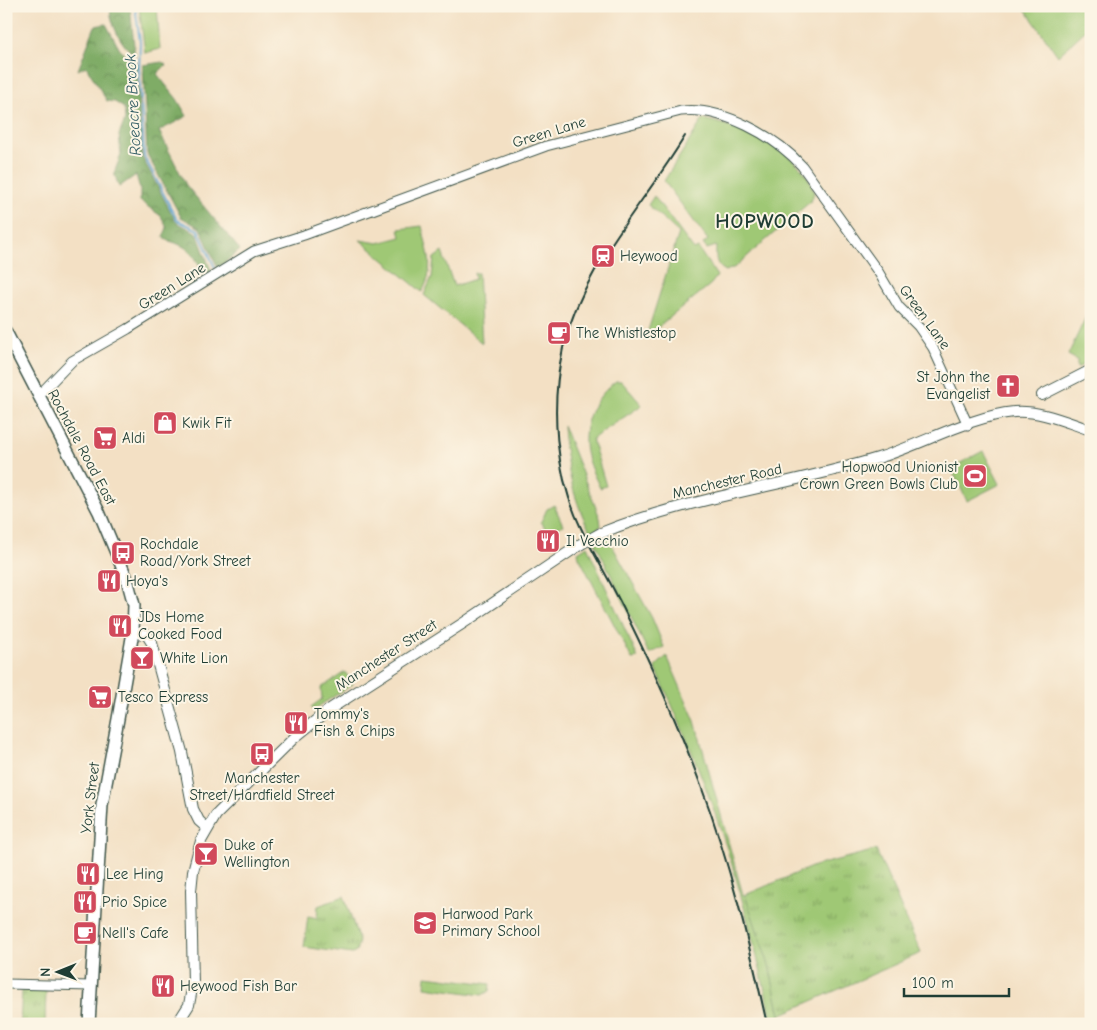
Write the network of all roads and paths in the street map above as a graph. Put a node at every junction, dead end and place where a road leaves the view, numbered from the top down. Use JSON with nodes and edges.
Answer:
{"nodes":[{"id":1,"x":6,"y":332,"type":"edge"},
{"id":2,"x":1091,"y":370,"type":"edge"},
{"id":3,"x":1042,"y":395,"type":"dead end"},
{"id":4,"x":38,"y":396,"type":"junction"},
{"id":5,"x":968,"y":424,"type":"junction"},
{"id":6,"x":1091,"y":430,"type":"edge"},
{"id":7,"x":601,"y":533,"type":"joint"},
{"id":8,"x":127,"y":579,"type":"joint"},
{"id":9,"x":133,"y":632,"type":"junction"},
{"id":10,"x":207,"y":828,"type":"junction"},
{"id":11,"x":6,"y":984,"type":"edge"},
{"id":12,"x":91,"y":986,"type":"junction"},
{"id":13,"x":89,"y":1024,"type":"edge"},
{"id":14,"x":177,"y":1024,"type":"edge"}],
"edges":[{"from":1,"to":4,"type":"highway","name":"Rochdale Road East"},
{"from":2,"to":3,"type":"main road"},
{"from":4,"to":5,"type":"street","name":"Green Lane"},
{"from":4,"to":8,"type":"highway","name":"Rochdale Road East"},
{"from":5,"to":6,"type":"main road","name":"Manchester Road"},
{"from":5,"to":7,"type":"main road","name":"Manchester Road"},
{"from":7,"to":10,"type":"main road","name":"Manchester Street","bridge":true},
{"from":8,"to":9,"type":"highway","name":"York Street"},
{"from":9,"to":10,"type":"main road"},
{"from":9,"to":12,"type":"highway","name":"York Street"},
{"from":10,"to":14,"type":"main road","name":"Manchester Street"},
{"from":11,"to":12,"type":"street"},
{"from":12,"to":13,"type":"highway","name":"York Street"}]}
